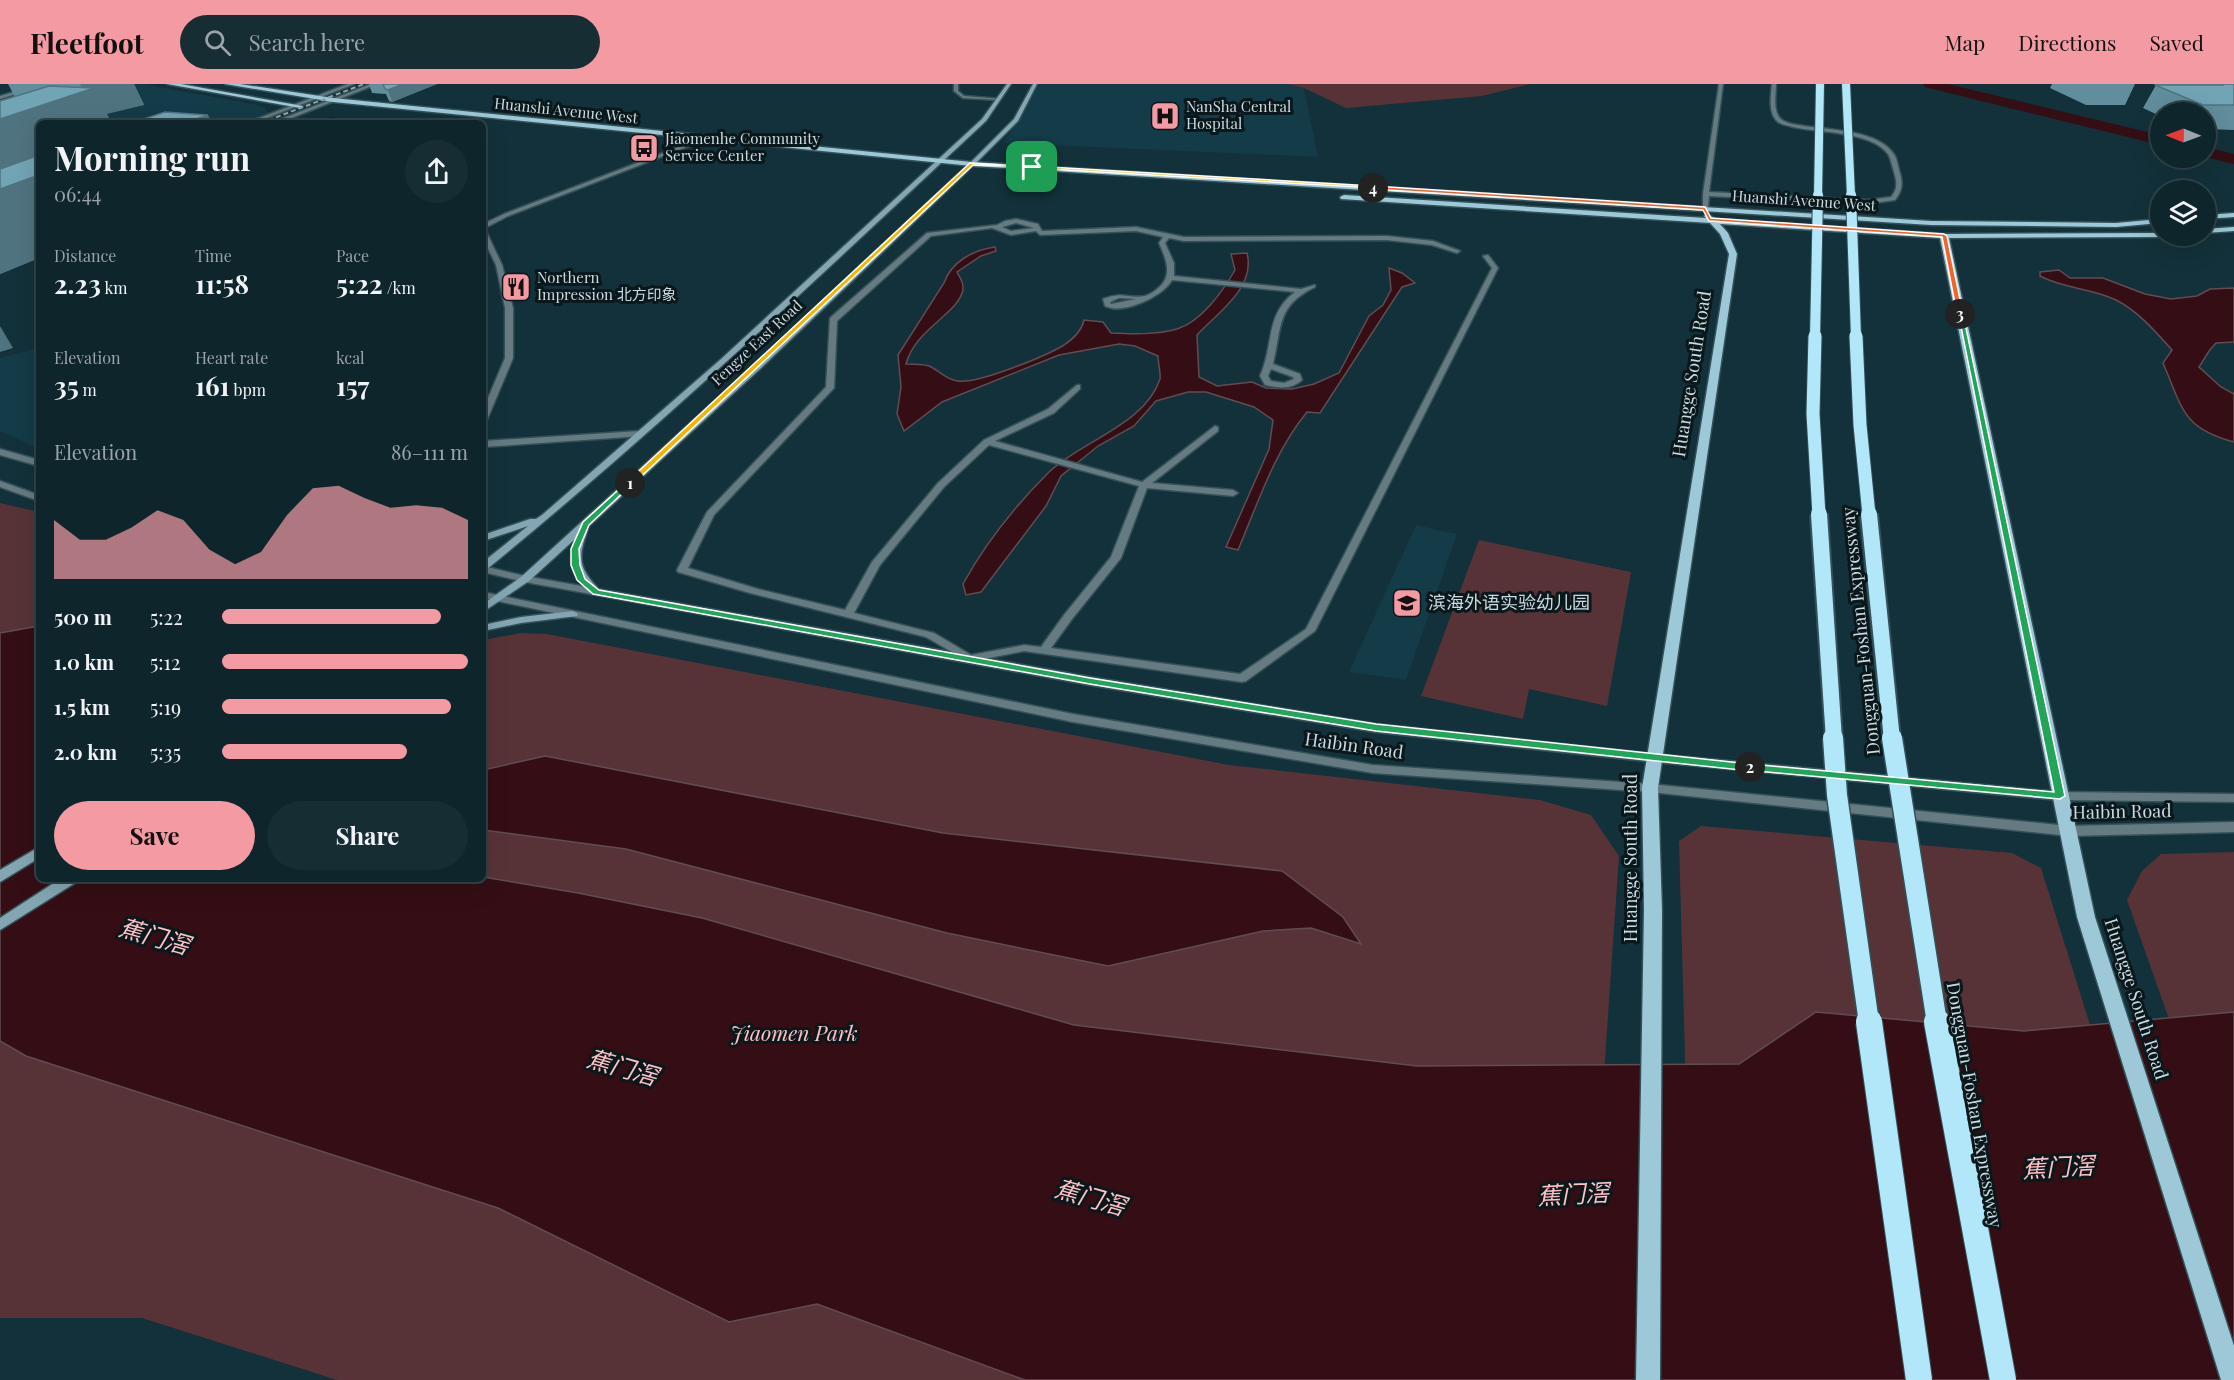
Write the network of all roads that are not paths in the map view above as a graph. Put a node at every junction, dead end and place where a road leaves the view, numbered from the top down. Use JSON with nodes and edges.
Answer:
{"nodes":[{"id":1,"x":46,"y":84,"type":"edge"},
{"id":2,"x":170,"y":84,"type":"edge"},
{"id":3,"x":228,"y":84,"type":"edge"},
{"id":4,"x":352,"y":84,"type":"edge"},
{"id":5,"x":375,"y":84,"type":"edge"},
{"id":6,"x":956,"y":84,"type":"edge"},
{"id":7,"x":1010,"y":84,"type":"edge"},
{"id":8,"x":1035,"y":84,"type":"edge"},
{"id":9,"x":1721,"y":84,"type":"edge"},
{"id":10,"x":1774,"y":84,"type":"edge"},
{"id":11,"x":1821,"y":84,"type":"edge"},
{"id":12,"x":1846,"y":84,"type":"edge"},
{"id":13,"x":0,"y":98,"type":"edge"},
{"id":14,"x":315,"y":98,"type":"junction"},
{"id":15,"x":999,"y":99,"type":"junction"},
{"id":16,"x":333,"y":100,"type":"junction"},
{"id":17,"x":296,"y":105,"type":"junction"},
{"id":18,"x":315,"y":107,"type":"junction"},
{"id":19,"x":337,"y":110,"type":"dead end"},
{"id":20,"x":257,"y":120,"type":"edge"},
{"id":21,"x":282,"y":120,"type":"edge"},
{"id":22,"x":664,"y":144,"type":"dead end"},
{"id":23,"x":686,"y":146,"type":"junction"},
{"id":24,"x":698,"y":147,"type":"dead end"},
{"id":25,"x":940,"y":161,"type":"junction"},
{"id":26,"x":972,"y":164,"type":"junction"},
{"id":27,"x":920,"y":169,"type":"dead end"},
{"id":28,"x":932,"y":170,"type":"junction"},
{"id":29,"x":942,"y":171,"type":"dead end"},
{"id":30,"x":952,"y":172,"type":"dead end"},
{"id":31,"x":962,"y":173,"type":"junction"},
{"id":32,"x":973,"y":174,"type":"dead end"},
{"id":33,"x":1706,"y":194,"type":"junction"},
{"id":34,"x":1332,"y":196,"type":"dead end"},
{"id":35,"x":1707,"y":214,"type":"junction"},
{"id":36,"x":2234,"y":215,"type":"edge"},
{"id":37,"x":2216,"y":217,"type":"edge"},
{"id":38,"x":2150,"y":222,"type":"edge"},
{"id":39,"x":486,"y":227,"type":"edge"},
{"id":40,"x":998,"y":227,"type":"junction"},
{"id":41,"x":1037,"y":229,"type":"junction"},
{"id":42,"x":2234,"y":229,"type":"edge"},
{"id":43,"x":2216,"y":230,"type":"edge"},
{"id":44,"x":1168,"y":235,"type":"junction"},
{"id":45,"x":2150,"y":235,"type":"edge"},
{"id":46,"x":486,"y":236,"type":"edge"},
{"id":47,"x":1944,"y":236,"type":"junction"},
{"id":48,"x":1457,"y":251,"type":"dead end"},
{"id":49,"x":1486,"y":256,"type":"dead end"},
{"id":50,"x":1170,"y":279,"type":"junction"},
{"id":51,"x":1313,"y":286,"type":"dead end"},
{"id":52,"x":1302,"y":291,"type":"junction"},
{"id":53,"x":1145,"y":298,"type":"dead end"},
{"id":54,"x":1270,"y":366,"type":"dead end"},
{"id":55,"x":1077,"y":387,"type":"dead end"},
{"id":56,"x":486,"y":413,"type":"edge"},
{"id":57,"x":1215,"y":429,"type":"dead end"},
{"id":58,"x":639,"y":434,"type":"junction"},
{"id":59,"x":987,"y":442,"type":"junction"},
{"id":60,"x":486,"y":444,"type":"edge"},
{"id":61,"x":0,"y":452,"type":"edge"},
{"id":62,"x":36,"y":462,"type":"edge"},
{"id":63,"x":0,"y":484,"type":"edge"},
{"id":64,"x":1144,"y":485,"type":"junction"},
{"id":65,"x":1233,"y":493,"type":"dead end"},
{"id":66,"x":36,"y":497,"type":"edge"},
{"id":67,"x":545,"y":517,"type":"junction"},
{"id":68,"x":586,"y":524,"type":"junction"},
{"id":69,"x":486,"y":537,"type":"edge"},
{"id":70,"x":486,"y":566,"type":"edge"},
{"id":71,"x":486,"y":569,"type":"edge"},
{"id":72,"x":525,"y":579,"type":"junction"},
{"id":73,"x":596,"y":592,"type":"junction"},
{"id":74,"x":486,"y":596,"type":"edge"},
{"id":75,"x":498,"y":599,"type":"junction"},
{"id":76,"x":486,"y":607,"type":"edge"},
{"id":77,"x":573,"y":614,"type":"junction"},
{"id":78,"x":848,"y":614,"type":"junction"},
{"id":79,"x":486,"y":627,"type":"edge"},
{"id":80,"x":1044,"y":651,"type":"junction"},
{"id":81,"x":969,"y":659,"type":"junction"},
{"id":82,"x":1655,"y":758,"type":"junction"},
{"id":83,"x":1650,"y":788,"type":"junction"},
{"id":84,"x":2060,"y":796,"type":"junction"},
{"id":85,"x":2234,"y":798,"type":"edge"},
{"id":86,"x":2234,"y":827,"type":"edge"},
{"id":87,"x":2069,"y":831,"type":"junction"},
{"id":88,"x":36,"y":854,"type":"edge"},
{"id":89,"x":0,"y":877,"type":"edge"},
{"id":90,"x":65,"y":882,"type":"edge"},
{"id":91,"x":0,"y":925,"type":"edge"},
{"id":92,"x":1648,"y":1380,"type":"edge"},
{"id":93,"x":1919,"y":1380,"type":"edge"},
{"id":94,"x":2003,"y":1380,"type":"edge"},
{"id":95,"x":2233,"y":1380,"type":"edge"}],
"edges":[{"from":1,"to":13,"type":"street"},
{"from":2,"to":17,"type":"main road"},
{"from":3,"to":14,"type":"main road","name":"Huanshi Avenue West"},
{"from":4,"to":14,"type":"street"},
{"from":5,"to":16,"type":"street"},
{"from":6,"to":15,"type":"street"},
{"from":7,"to":15,"type":"main road","name":"Fengze East Road"},
{"from":8,"to":26,"type":"main road","name":"Fengze East Road"},
{"from":9,"to":33,"type":"street"},
{"from":10,"to":33,"type":"street"},
{"from":11,"to":93,"type":"highway","name":"Dongguan-Foshan Expressway","bridge":true},
{"from":12,"to":94,"type":"highway","name":"Dongguan-Foshan Expressway","bridge":true},
{"from":14,"to":16,"type":"main road","name":"Huanshi Avenue West"},
{"from":14,"to":17,"type":"street"},
{"from":15,"to":25,"type":"main road","name":"Fengze East Road"},
{"from":16,"to":18,"type":"street"},
{"from":16,"to":25,"type":"main road","name":"Huanshi Avenue West"},
{"from":17,"to":18,"type":"main road"},
{"from":17,"to":20,"type":"street"},
{"from":18,"to":19,"type":"main road"},
{"from":18,"to":21,"type":"street"},
{"from":22,"to":23,"type":"main road"},
{"from":23,"to":24,"type":"main road"},
{"from":23,"to":39,"type":"street"},
{"from":25,"to":26,"type":"main road","name":"Huanshi Avenue West"},
{"from":25,"to":28,"type":"main road","name":"Fengze East Road"},
{"from":26,"to":31,"type":"main road","name":"Fengze East Road"},
{"from":26,"to":35,"type":"main road","name":"Huanshi Avenue West"},
{"from":27,"to":28,"type":"main road"},
{"from":28,"to":29,"type":"main road"},
{"from":28,"to":58,"type":"main road","name":"Fengze East Road"},
{"from":30,"to":31,"type":"main road"},
{"from":31,"to":32,"type":"main road"},
{"from":31,"to":68,"type":"main road","name":"Fengze East Road"},
{"from":33,"to":35,"type":"street"},
{"from":34,"to":35,"type":"main road","name":"Huanshi Avenue West"},
{"from":35,"to":38,"type":"main road","name":"Huanshi Avenue West"},
{"from":35,"to":47,"type":"main road","name":"Huanshi Avenue West"},
{"from":35,"to":82,"type":"main road","name":"Huangge South Road"},
{"from":36,"to":37,"type":"main road"},
{"from":40,"to":41,"type":"street"},
{"from":40,"to":41,"type":"street"},
{"from":40,"to":78,"type":"street"},
{"from":41,"to":44,"type":"street"},
{"from":42,"to":43,"type":"main road"},
{"from":44,"to":48,"type":"street"},
{"from":44,"to":50,"type":"street"},
{"from":45,"to":47,"type":"main road","name":"Huanshi Avenue West"},
{"from":46,"to":56,"type":"street"},
{"from":47,"to":84,"type":"main road","name":"Huangge South Road"},
{"from":49,"to":80,"type":"street"},
{"from":50,"to":52,"type":"street"},
{"from":50,"to":53,"type":"street"},
{"from":51,"to":52,"type":"street"},
{"from":52,"to":54,"type":"street"},
{"from":55,"to":59,"type":"street"},
{"from":57,"to":64,"type":"street"},
{"from":58,"to":60,"type":"street"},
{"from":58,"to":67,"type":"main road","name":"Fengze East Road"},
{"from":59,"to":64,"type":"street"},
{"from":59,"to":78,"type":"street"},
{"from":61,"to":62,"type":"street"},
{"from":63,"to":66,"type":"street"},
{"from":64,"to":65,"type":"street"},
{"from":64,"to":80,"type":"street"},
{"from":67,"to":69,"type":"main road"},
{"from":67,"to":70,"type":"main road","name":"Fengze East Road"},
{"from":68,"to":72,"type":"main road","name":"Fengze East Road"},
{"from":68,"to":73,"type":"main road"},
{"from":71,"to":72,"type":"street"},
{"from":72,"to":73,"type":"street"},
{"from":72,"to":75,"type":"main road","name":"Fengze East Road"},
{"from":73,"to":81,"type":"street"},
{"from":74,"to":75,"type":"street","name":"Haibin Road"},
{"from":75,"to":76,"type":"main road","name":"Fengze East Road"},
{"from":75,"to":77,"type":"street","name":"Haibin Road"},
{"from":77,"to":79,"type":"main road"},
{"from":77,"to":83,"type":"street","name":"Haibin Road"},
{"from":78,"to":81,"type":"street"},
{"from":80,"to":81,"type":"street"},
{"from":81,"to":82,"type":"street"},
{"from":82,"to":83,"type":"main road","name":"Huangge South Road"},
{"from":82,"to":84,"type":"street"},
{"from":83,"to":87,"type":"street","name":"Haibin Road"},
{"from":83,"to":92,"type":"main road","name":"Huangge South Road"},
{"from":84,"to":85,"type":"street"},
{"from":84,"to":87,"type":"main road","name":"Huangge South Road"},
{"from":86,"to":87,"type":"street","name":"Haibin Road"},
{"from":87,"to":95,"type":"main road","name":"Huangge South Road"},
{"from":88,"to":89,"type":"main road"},
{"from":90,"to":91,"type":"main road"}]}
